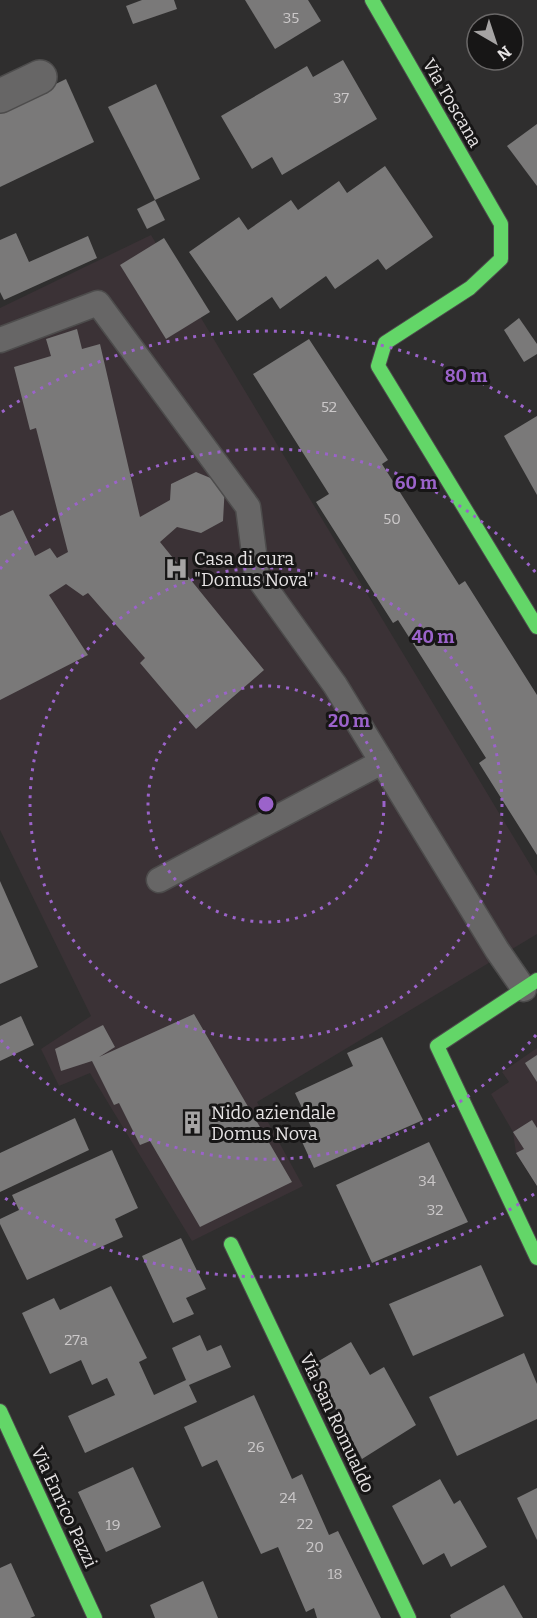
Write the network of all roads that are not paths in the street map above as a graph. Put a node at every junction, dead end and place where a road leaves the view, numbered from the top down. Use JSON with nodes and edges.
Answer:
{"nodes":[{"id":1,"x":372,"y":0,"type":"edge"},
{"id":2,"x":40,"y":77,"type":"dead end"},
{"id":3,"x":0,"y":96,"type":"edge"},
{"id":4,"x":0,"y":340,"type":"edge"},
{"id":5,"x":537,"y":627,"type":"edge"},
{"id":6,"x":382,"y":762,"type":"junction"},
{"id":7,"x":159,"y":880,"type":"dead end"},
{"id":8,"x":531,"y":984,"type":"edge"},
{"id":9,"x":231,"y":1244,"type":"dead end"},
{"id":10,"x":537,"y":1258,"type":"edge"},
{"id":11,"x":0,"y":1411,"type":"edge"},
{"id":12,"x":95,"y":1618,"type":"edge"},
{"id":13,"x":410,"y":1618,"type":"edge"}],
"edges":[{"from":1,"to":5,"type":"street","name":"Via Toscana"},
{"from":2,"to":3,"type":"street"},
{"from":4,"to":6,"type":"lane"},
{"from":6,"to":7,"type":"lane"},
{"from":6,"to":8,"type":"lane"},
{"from":8,"to":10,"type":"street"},
{"from":9,"to":13,"type":"street","name":"Via San Romualdo"},
{"from":11,"to":12,"type":"street","name":"Via Enrico Pazzi"}]}
